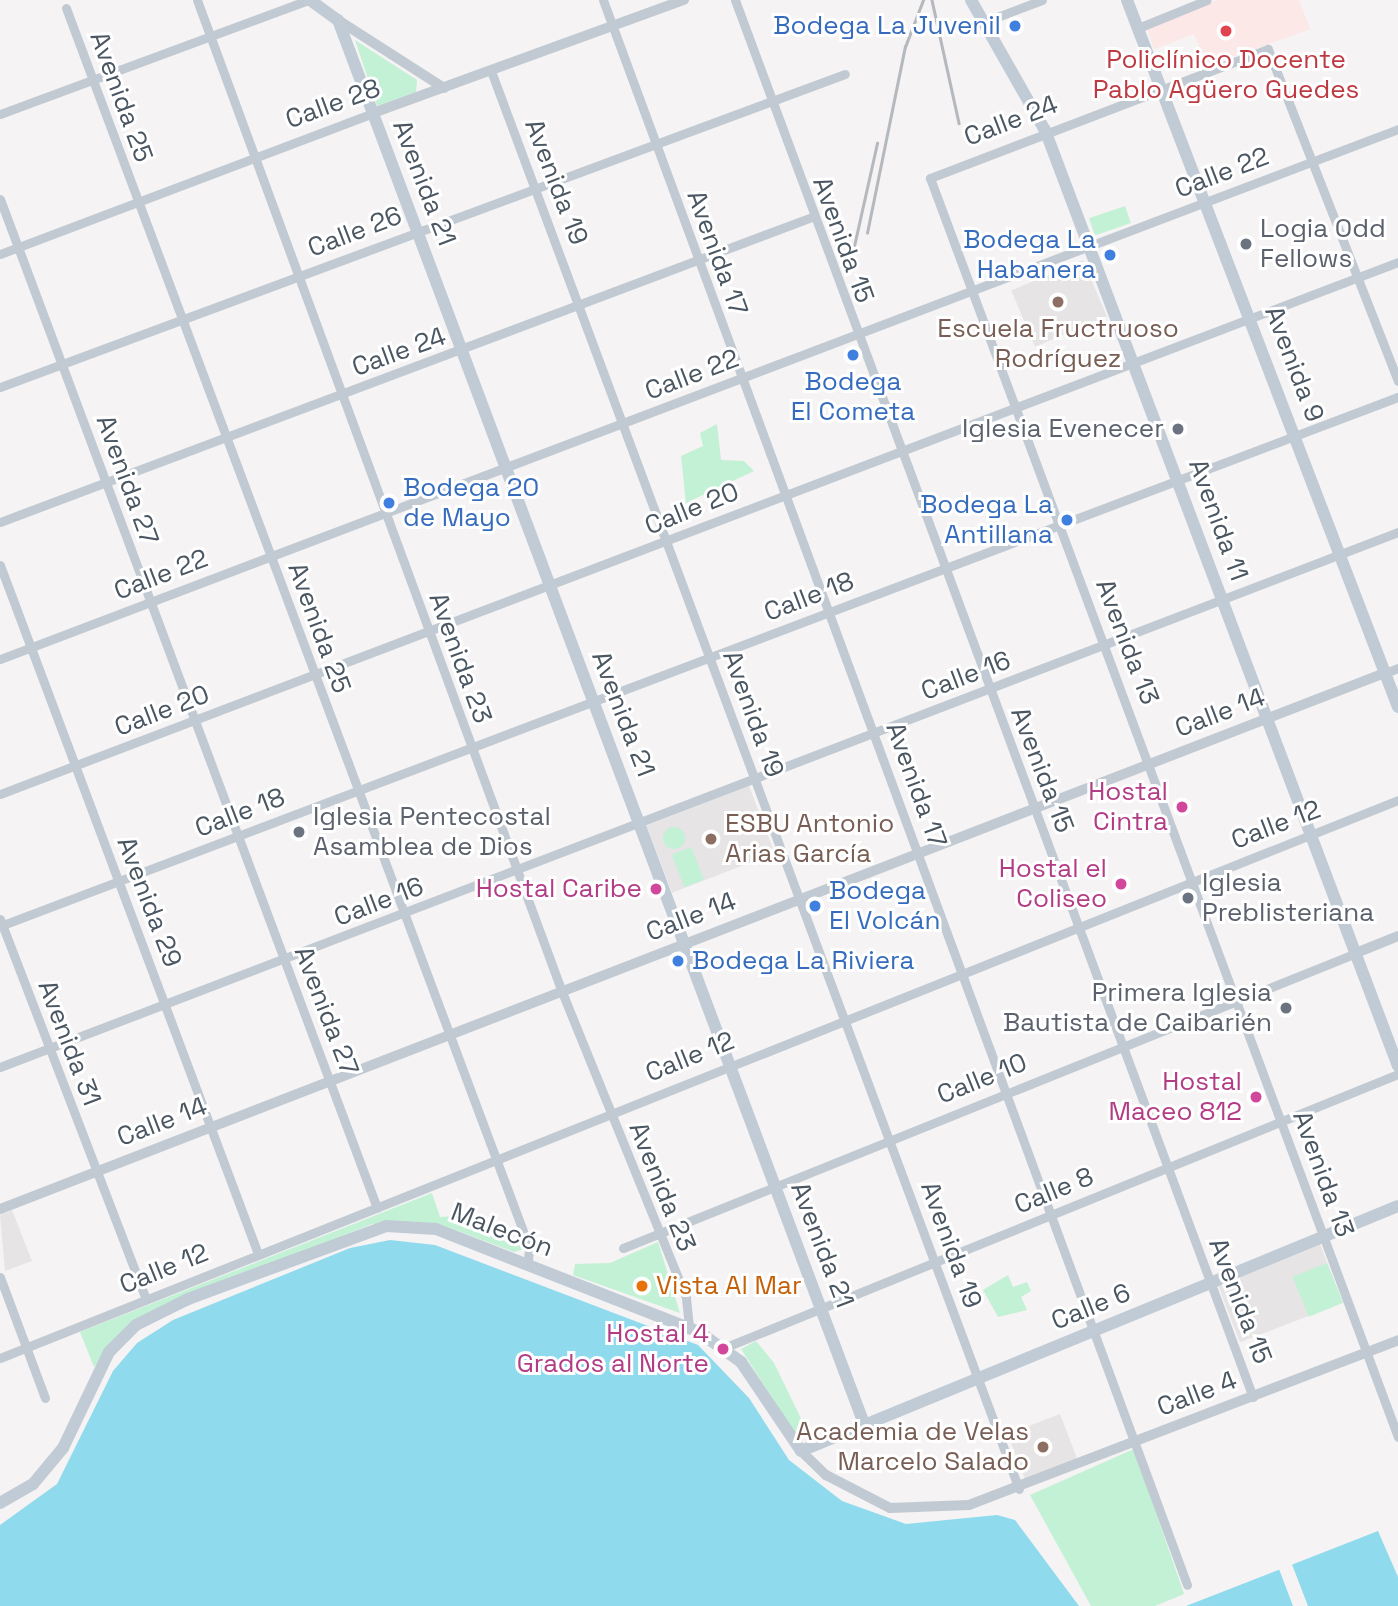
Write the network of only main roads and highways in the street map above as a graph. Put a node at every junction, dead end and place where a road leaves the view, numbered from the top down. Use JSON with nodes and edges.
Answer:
{"nodes":[{"id":1,"x":309,"y":0,"type":"edge"},
{"id":2,"x":971,"y":0,"type":"edge"},
{"id":3,"x":1128,"y":0,"type":"edge"},
{"id":4,"x":1398,"y":707,"type":"edge"},
{"id":5,"x":1398,"y":1066,"type":"edge"},
{"id":6,"x":1398,"y":1206,"type":"edge"},
{"id":7,"x":864,"y":1424,"type":"junction"},
{"id":8,"x":802,"y":1451,"type":"joint"},
{"id":9,"x":0,"y":1503,"type":"edge"}],
"edges":[{"from":1,"to":7,"type":"main road","name":"Avenida 21"},
{"from":2,"to":5,"type":"main road","name":"Avenida 11"},
{"from":3,"to":4,"type":"main road","name":"Avenida 9"},
{"from":6,"to":7,"type":"main road","name":"Calle 6"},
{"from":7,"to":8,"type":"main road","name":"Calle 6"},
{"from":8,"to":9,"type":"main road","name":"Malecón"}]}
